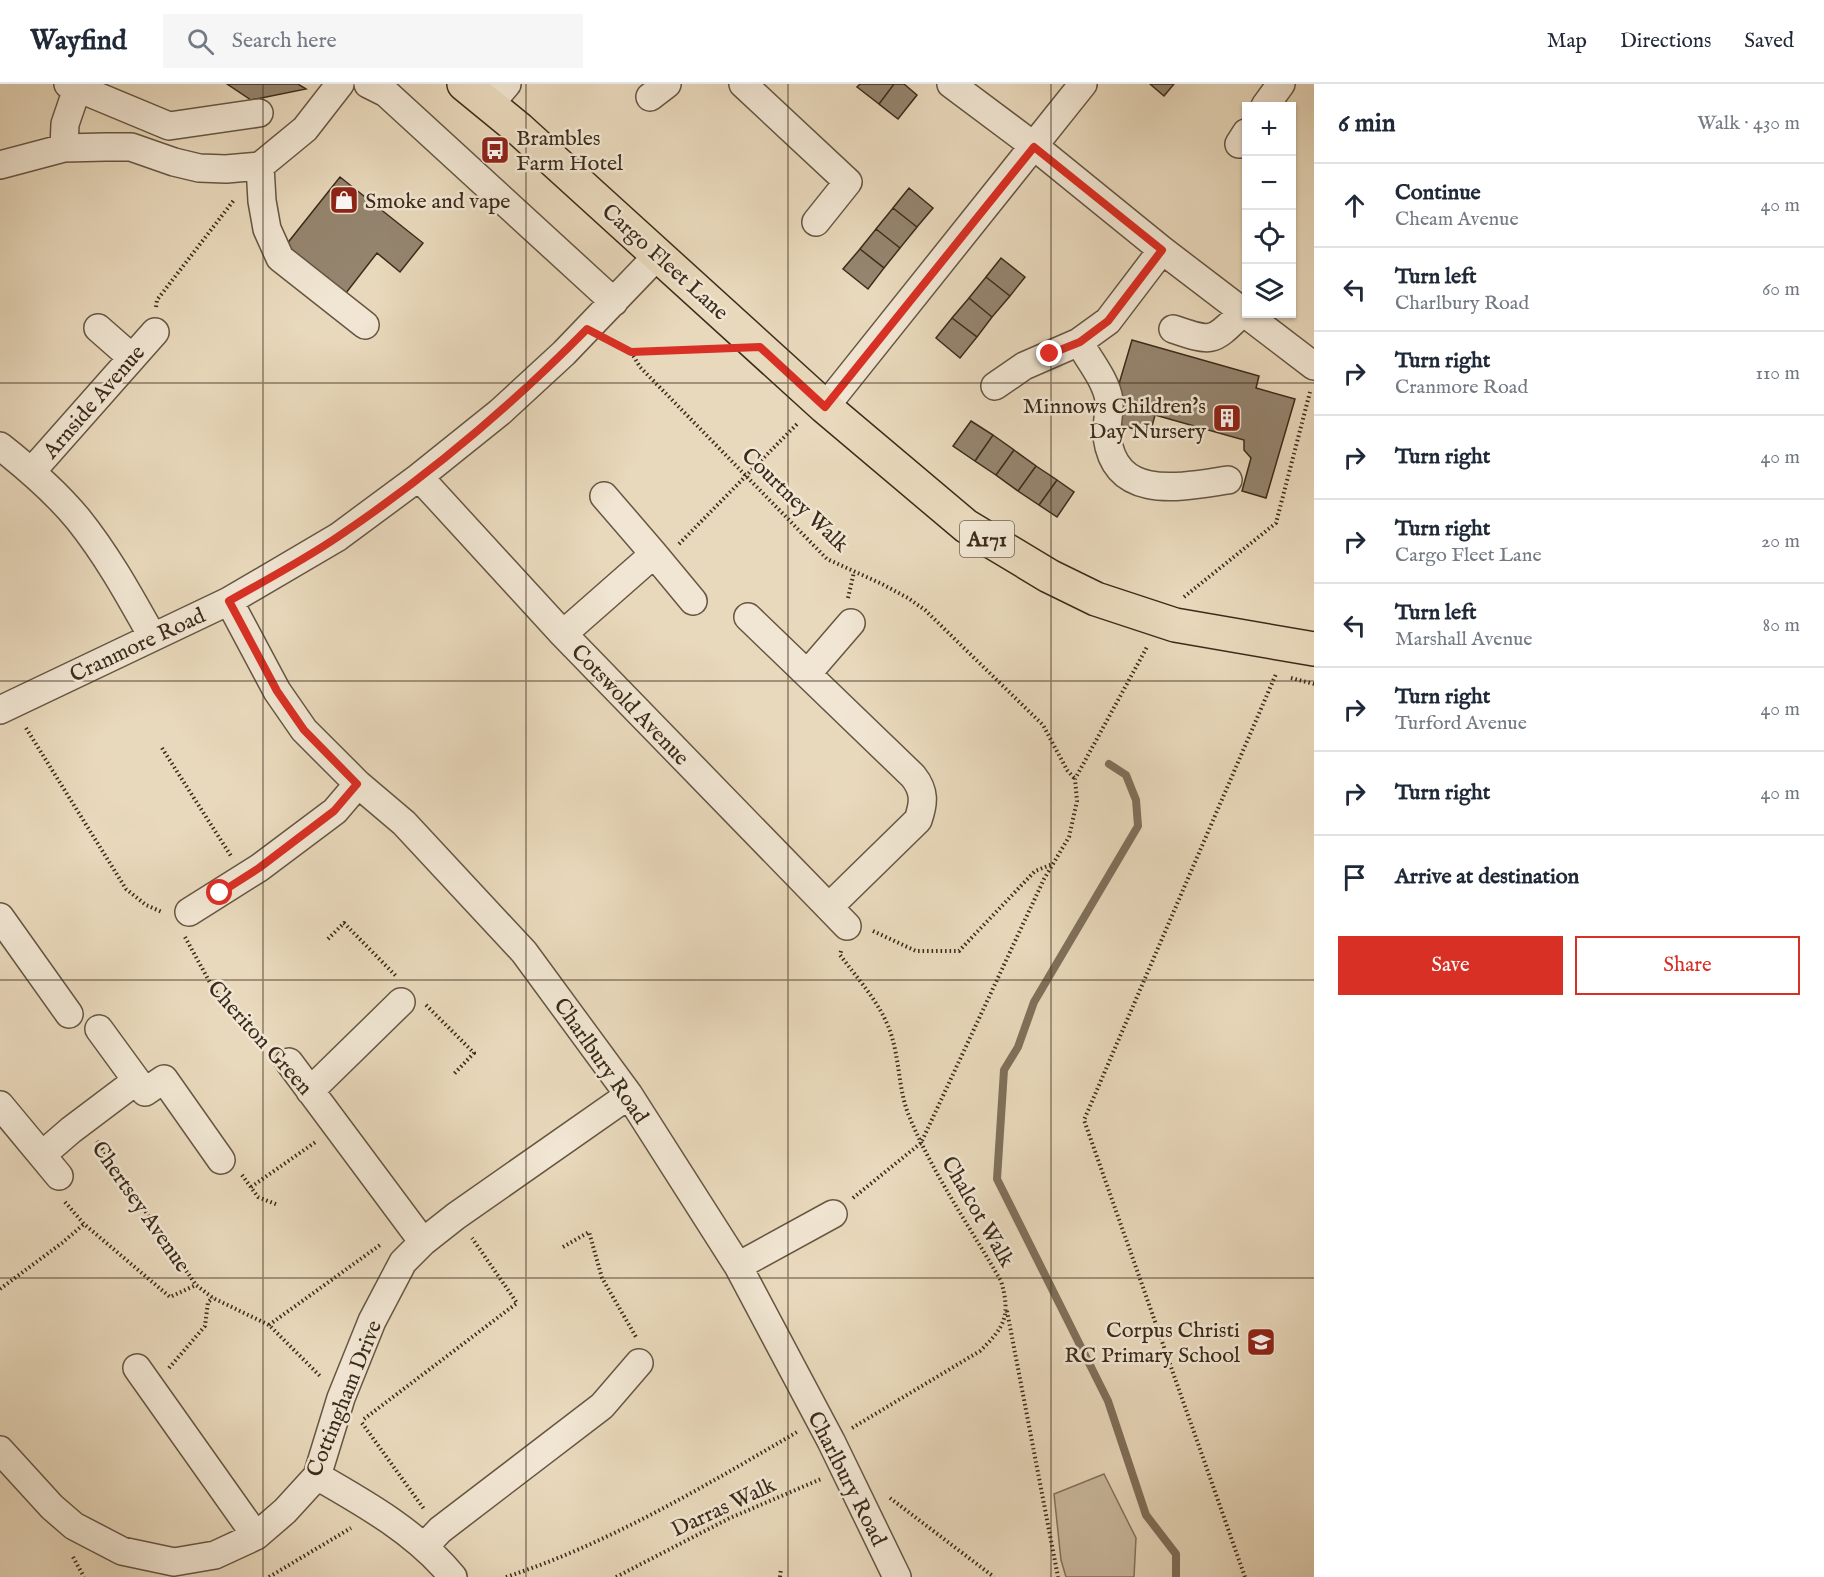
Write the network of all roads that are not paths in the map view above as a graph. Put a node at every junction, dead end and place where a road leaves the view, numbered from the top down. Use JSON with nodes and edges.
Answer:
{"nodes":[{"id":1,"x":340,"y":84,"type":"edge"},
{"id":2,"x":368,"y":84,"type":"edge"},
{"id":3,"x":464,"y":84,"type":"edge"},
{"id":4,"x":743,"y":84,"type":"edge"},
{"id":5,"x":951,"y":84,"type":"edge"},
{"id":6,"x":1083,"y":84,"type":"edge"},
{"id":7,"x":1281,"y":84,"type":"edge"},
{"id":8,"x":72,"y":86,"type":"edge"},
{"id":9,"x":498,"y":94,"type":"edge"},
{"id":10,"x":1268,"y":102,"type":"edge"},
{"id":11,"x":259,"y":113,"type":"dead end"},
{"id":12,"x":1034,"y":147,"type":"junction"},
{"id":13,"x":64,"y":148,"type":"junction"},
{"id":14,"x":0,"y":165,"type":"edge"},
{"id":15,"x":260,"y":166,"type":"junction"},
{"id":16,"x":816,"y":222,"type":"dead end"},
{"id":17,"x":1162,"y":250,"type":"junction"},
{"id":18,"x":659,"y":254,"type":"junction"},
{"id":19,"x":614,"y":302,"type":"junction"},
{"id":20,"x":1242,"y":311,"type":"edge"},
{"id":21,"x":1242,"y":313,"type":"edge"},
{"id":22,"x":1249,"y":318,"type":"edge"},
{"id":23,"x":365,"y":325,"type":"dead end"},
{"id":24,"x":98,"y":328,"type":"dead end"},
{"id":25,"x":1173,"y":329,"type":"dead end"},
{"id":26,"x":155,"y":332,"type":"road end"},
{"id":27,"x":1080,"y":342,"type":"junction"},
{"id":28,"x":131,"y":357,"type":"junction"},
{"id":29,"x":1312,"y":377,"type":"edge"},
{"id":30,"x":995,"y":386,"type":"dead end"},
{"id":31,"x":822,"y":404,"type":"junction"},
{"id":32,"x":0,"y":446,"type":"edge"},
{"id":33,"x":32,"y":471,"type":"junction"},
{"id":34,"x":419,"y":477,"type":"junction"},
{"id":35,"x":1228,"y":480,"type":"dead end"},
{"id":36,"x":604,"y":496,"type":"dead end"},
{"id":37,"x":654,"y":554,"type":"junction"},
{"id":38,"x":229,"y":601,"type":"junction"},
{"id":39,"x":693,"y":601,"type":"dead end"},
{"id":40,"x":748,"y":617,"type":"dead end"},
{"id":41,"x":851,"y":623,"type":"dead end"},
{"id":42,"x":562,"y":634,"type":"junction"},
{"id":43,"x":152,"y":636,"type":"junction"},
{"id":44,"x":1314,"y":649,"type":"edge"},
{"id":45,"x":807,"y":674,"type":"junction"},
{"id":46,"x":6,"y":707,"type":"edge"},
{"id":47,"x":357,"y":784,"type":"junction"},
{"id":48,"x":189,"y":912,"type":"road end"},
{"id":49,"x":0,"y":916,"type":"edge"},
{"id":50,"x":401,"y":1002,"type":"dead end"},
{"id":51,"x":69,"y":1014,"type":"dead end"},
{"id":52,"x":99,"y":1029,"type":"dead end"},
{"id":53,"x":289,"y":1062,"type":"road end"},
{"id":54,"x":136,"y":1081,"type":"junction"},
{"id":55,"x":310,"y":1091,"type":"junction"},
{"id":56,"x":629,"y":1095,"type":"junction"},
{"id":57,"x":0,"y":1105,"type":"edge"},
{"id":58,"x":42,"y":1155,"type":"junction"},
{"id":59,"x":232,"y":1167,"type":"road end"},
{"id":60,"x":59,"y":1176,"type":"road end"},
{"id":61,"x":833,"y":1214,"type":"road end"},
{"id":62,"x":416,"y":1233,"type":"junction"},
{"id":63,"x":738,"y":1266,"type":"junction"},
{"id":64,"x":639,"y":1363,"type":"road end"},
{"id":65,"x":143,"y":1378,"type":"road end"},
{"id":66,"x":0,"y":1450,"type":"edge"},
{"id":67,"x":317,"y":1476,"type":"junction"},
{"id":68,"x":256,"y":1536,"type":"junction"},
{"id":69,"x":432,"y":1539,"type":"junction"},
{"id":70,"x":453,"y":1577,"type":"edge"},
{"id":71,"x":897,"y":1577,"type":"edge"}],
"edges":[{"from":1,"to":15,"type":"street"},
{"from":2,"to":19,"type":"street"},
{"from":3,"to":9,"type":"main road","name":"Cargo Fleet Lane","number":"A171"},
{"from":4,"to":16,"type":"street"},
{"from":5,"to":12,"type":"street"},
{"from":6,"to":12,"type":"street"},
{"from":7,"to":10,"type":"street"},
{"from":8,"to":11,"type":"street"},
{"from":8,"to":13,"type":"street"},
{"from":9,"to":18,"type":"main road","name":"Cargo Fleet Lane","number":"A171"},
{"from":12,"to":17,"type":"street"},
{"from":12,"to":31,"type":"street"},
{"from":13,"to":14,"type":"street"},
{"from":13,"to":15,"type":"street"},
{"from":15,"to":23,"type":"street"},
{"from":17,"to":20,"type":"street"},
{"from":17,"to":27,"type":"street"},
{"from":18,"to":19,"type":"street","name":"Cranmore Road"},
{"from":18,"to":31,"type":"main road","name":"Cargo Fleet Lane","number":"A171"},
{"from":19,"to":34,"type":"street","name":"Cranmore Road"},
{"from":21,"to":25,"type":"street"},
{"from":22,"to":29,"type":"street"},
{"from":24,"to":28,"type":"street"},
{"from":26,"to":28,"type":"street","name":"Arnside Avenue"},
{"from":27,"to":30,"type":"street"},
{"from":27,"to":35,"type":"street"},
{"from":28,"to":33,"type":"street","name":"Arnside Avenue"},
{"from":31,"to":44,"type":"main road","name":"Cargo Fleet Lane","number":"A171"},
{"from":32,"to":33,"type":"street"},
{"from":33,"to":43,"type":"street"},
{"from":34,"to":38,"type":"street","name":"Cranmore Road"},
{"from":34,"to":42,"type":"street","name":"Cotswold Avenue"},
{"from":36,"to":37,"type":"street"},
{"from":37,"to":39,"type":"street"},
{"from":37,"to":42,"type":"street"},
{"from":38,"to":43,"type":"street","name":"Cranmore Road"},
{"from":38,"to":47,"type":"street","name":"Charlbury Road"},
{"from":40,"to":45,"type":"street"},
{"from":41,"to":45,"type":"street"},
{"from":42,"to":45,"type":"street","name":"Cotswold Avenue"},
{"from":43,"to":46,"type":"street","name":"Cranmore Road"},
{"from":47,"to":48,"type":"street"},
{"from":47,"to":56,"type":"street","name":"Charlbury Road"},
{"from":49,"to":51,"type":"street"},
{"from":50,"to":55,"type":"street"},
{"from":52,"to":54,"type":"street"},
{"from":53,"to":55,"type":"street","name":"Cheriton Green"},
{"from":54,"to":58,"type":"street"},
{"from":54,"to":59,"type":"street"},
{"from":55,"to":62,"type":"street","name":"Cheriton Green"},
{"from":56,"to":62,"type":"street","name":"Cottingham Drive"},
{"from":56,"to":63,"type":"street","name":"Charlbury Road"},
{"from":57,"to":58,"type":"street"},
{"from":58,"to":60,"type":"street"},
{"from":61,"to":63,"type":"street"},
{"from":62,"to":67,"type":"street","name":"Cottingham Drive"},
{"from":63,"to":71,"type":"street","name":"Charlbury Road"},
{"from":64,"to":69,"type":"street"},
{"from":65,"to":68,"type":"street"},
{"from":66,"to":68,"type":"street","name":"Cottingham Drive"},
{"from":67,"to":68,"type":"street","name":"Cottingham Drive"},
{"from":67,"to":69,"type":"street"},
{"from":69,"to":70,"type":"street"}]}
